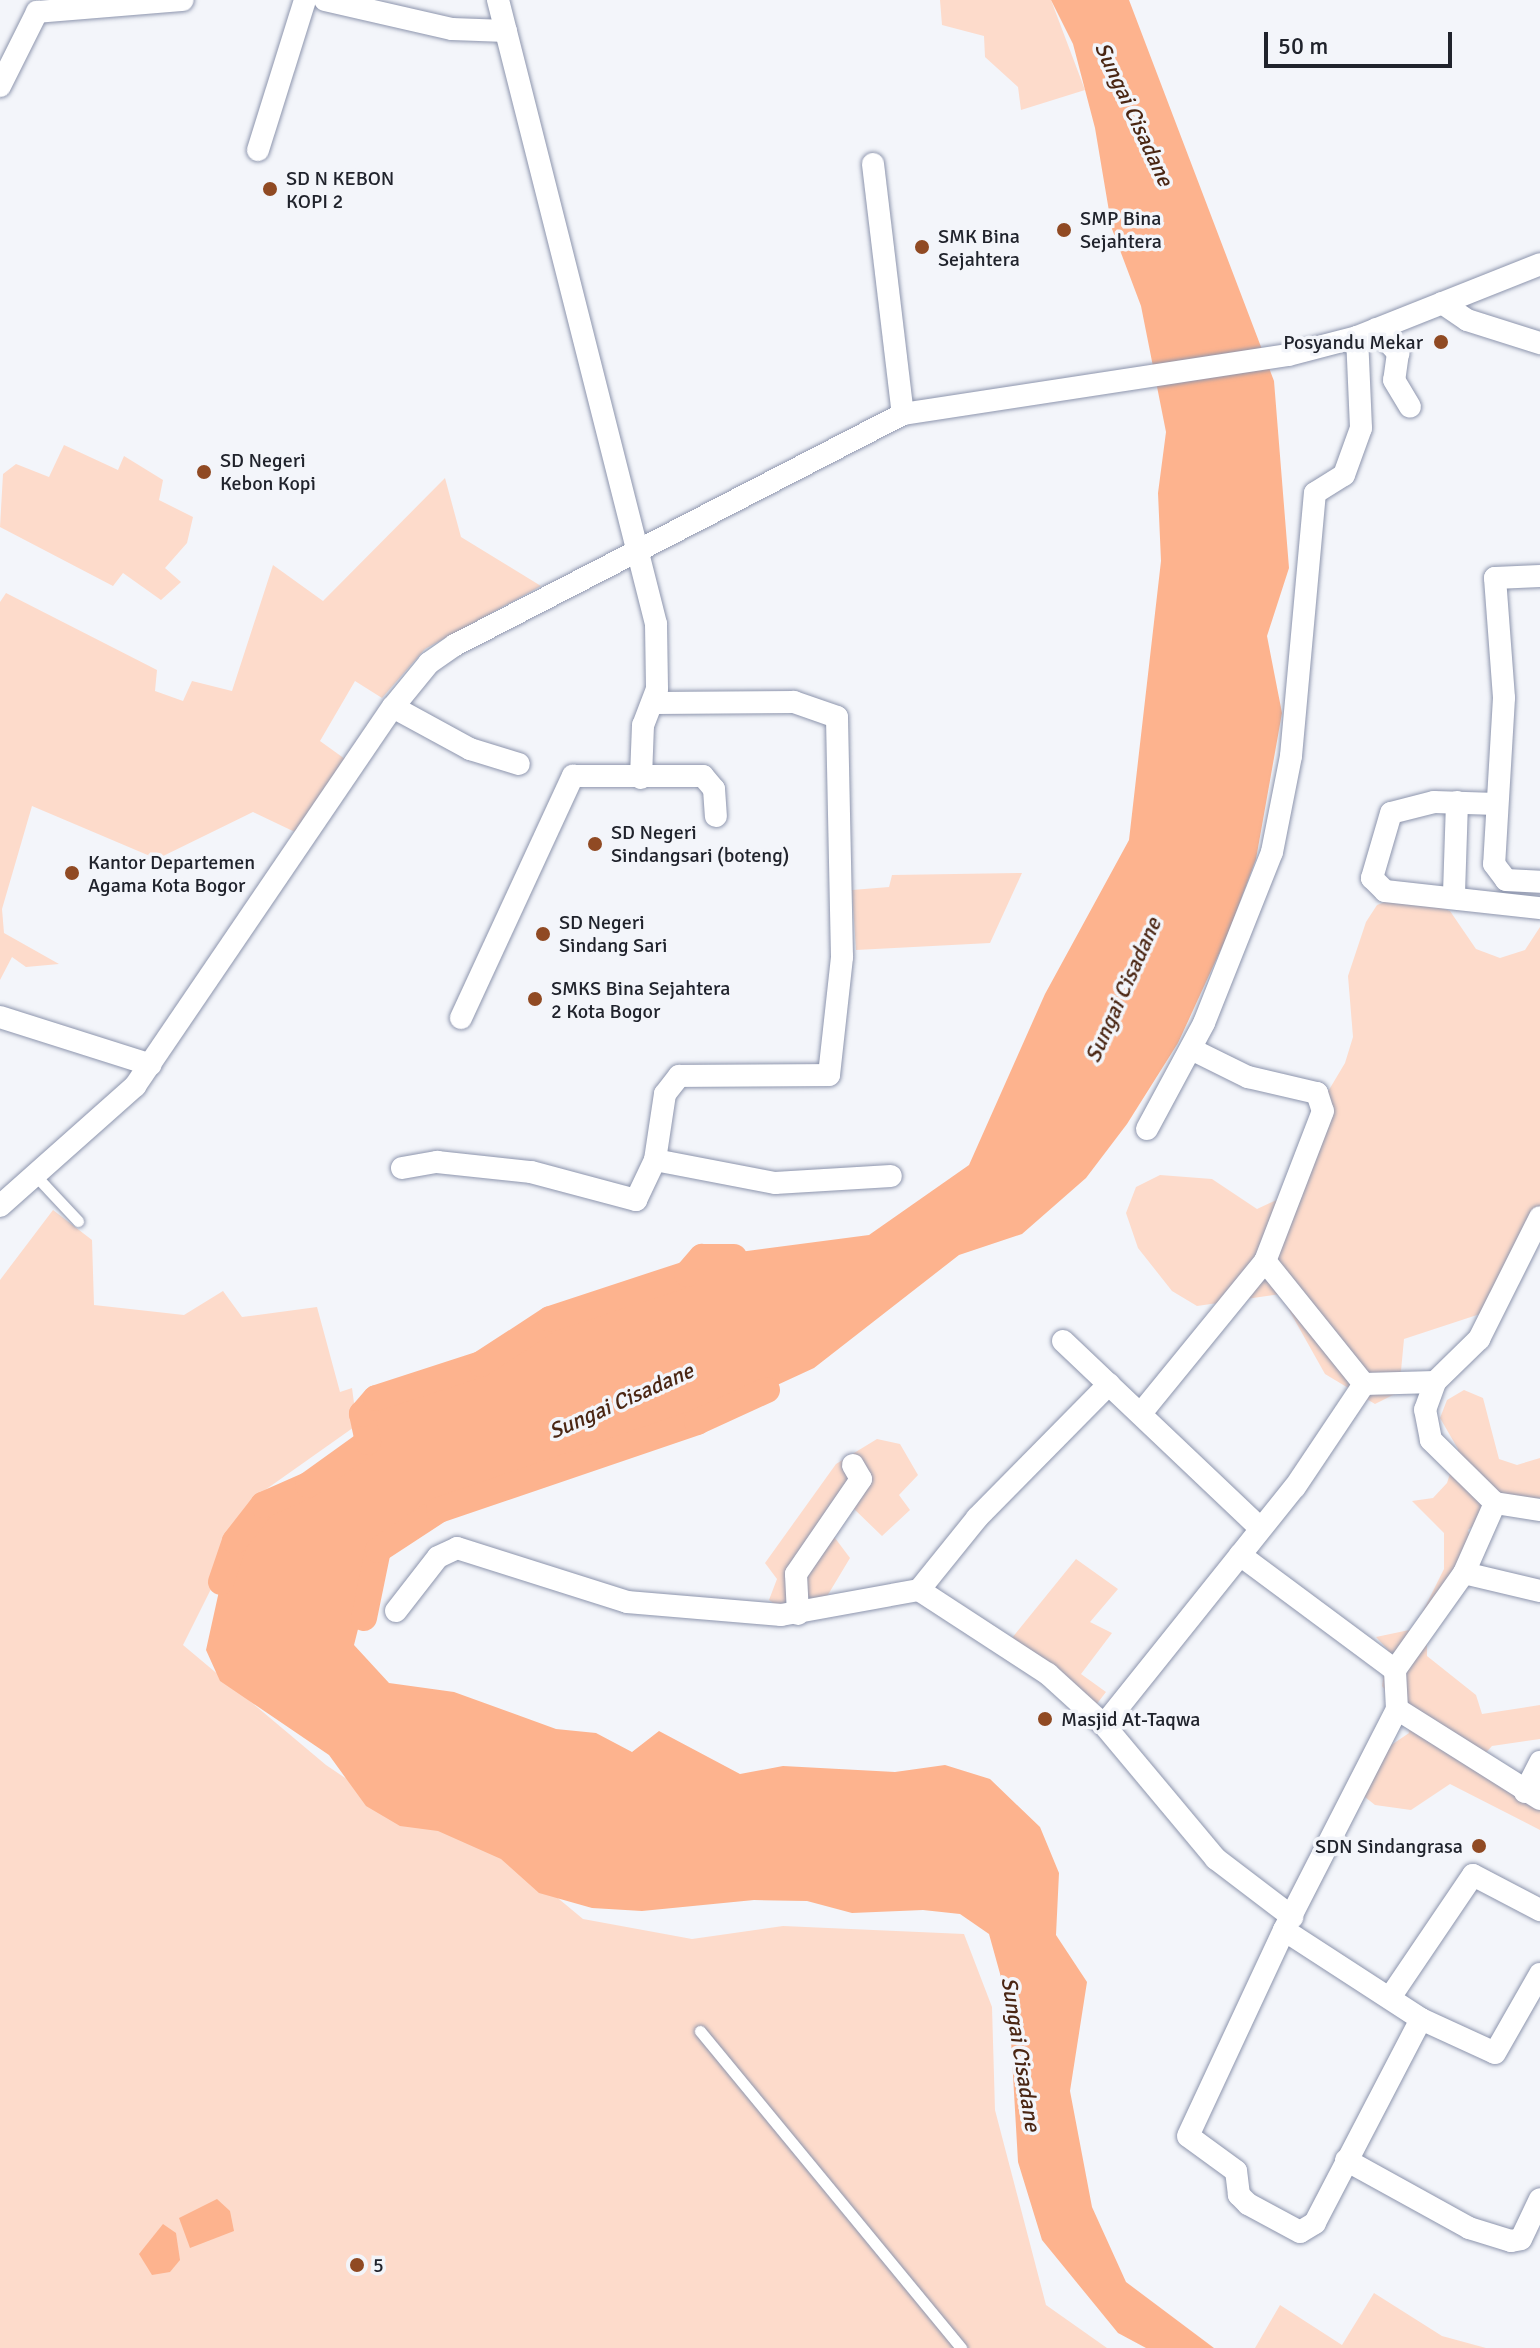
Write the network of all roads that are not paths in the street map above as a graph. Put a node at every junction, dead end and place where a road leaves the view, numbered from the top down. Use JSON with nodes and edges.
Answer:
{"nodes":[{"id":1,"x":183,"y":0,"type":"edge"},
{"id":2,"x":305,"y":0,"type":"edge"},
{"id":3,"x":325,"y":0,"type":"edge"},
{"id":4,"x":498,"y":0,"type":"edge"},
{"id":5,"x":506,"y":31,"type":"junction"},
{"id":6,"x":0,"y":86,"type":"edge"},
{"id":7,"x":258,"y":150,"type":"dead end"},
{"id":8,"x":873,"y":164,"type":"dead end"},
{"id":9,"x":1540,"y":264,"type":"edge"},
{"id":10,"x":1442,"y":303,"type":"junction"},
{"id":11,"x":1367,"y":333,"type":"junction"},
{"id":12,"x":1540,"y":343,"type":"edge"},
{"id":13,"x":1410,"y":407,"type":"dead end"},
{"id":14,"x":903,"y":414,"type":"junction"},
{"id":15,"x":639,"y":553,"type":"junction"},
{"id":16,"x":1540,"y":576,"type":"edge"},
{"id":17,"x":655,"y":703,"type":"junction"},
{"id":18,"x":393,"y":707,"type":"junction"},
{"id":19,"x":519,"y":764,"type":"dead end"},
{"id":20,"x":641,"y":778,"type":"junction"},
{"id":21,"x":1457,"y":802,"type":"junction"},
{"id":22,"x":1497,"y":804,"type":"junction"},
{"id":23,"x":716,"y":816,"type":"dead end"},
{"id":24,"x":1540,"y":882,"type":"edge"},
{"id":25,"x":1454,"y":893,"type":"junction"},
{"id":26,"x":1540,"y":908,"type":"edge"},
{"id":27,"x":0,"y":1017,"type":"edge"},
{"id":28,"x":461,"y":1018,"type":"dead end"},
{"id":29,"x":1191,"y":1049,"type":"junction"},
{"id":30,"x":151,"y":1065,"type":"junction"},
{"id":31,"x":1147,"y":1129,"type":"dead end"},
{"id":32,"x":655,"y":1160,"type":"junction"},
{"id":33,"x":402,"y":1168,"type":"dead end"},
{"id":34,"x":33,"y":1173,"type":"junction"},
{"id":35,"x":891,"y":1176,"type":"dead end"},
{"id":36,"x":0,"y":1206,"type":"edge"},
{"id":37,"x":1540,"y":1217,"type":"edge"},
{"id":38,"x":78,"y":1221,"type":"dead end"},
{"id":39,"x":1265,"y":1261,"type":"junction"},
{"id":40,"x":1063,"y":1341,"type":"dead end"},
{"id":41,"x":1435,"y":1382,"type":"junction"},
{"id":42,"x":1109,"y":1384,"type":"junction"},
{"id":43,"x":1364,"y":1384,"type":"junction"},
{"id":44,"x":1142,"y":1412,"type":"junction"},
{"id":45,"x":853,"y":1465,"type":"dead end"},
{"id":46,"x":1495,"y":1503,"type":"junction"},
{"id":47,"x":1540,"y":1510,"type":"edge"},
{"id":48,"x":1260,"y":1528,"type":"junction"},
{"id":49,"x":1240,"y":1555,"type":"junction"},
{"id":50,"x":1464,"y":1573,"type":"junction"},
{"id":51,"x":919,"y":1590,"type":"junction"},
{"id":52,"x":1540,"y":1591,"type":"edge"},
{"id":53,"x":396,"y":1611,"type":"dead end"},
{"id":54,"x":798,"y":1614,"type":"junction"},
{"id":55,"x":1395,"y":1670,"type":"junction"},
{"id":56,"x":1397,"y":1709,"type":"junction"},
{"id":57,"x":1104,"y":1725,"type":"junction"},
{"id":58,"x":1540,"y":1762,"type":"edge"},
{"id":59,"x":1533,"y":1796,"type":"edge"},
{"id":60,"x":1540,"y":1910,"type":"edge"},
{"id":61,"x":1288,"y":1924,"type":"junction"},
{"id":62,"x":1540,"y":1974,"type":"edge"},
{"id":63,"x":1391,"y":1996,"type":"junction"},
{"id":64,"x":1421,"y":2019,"type":"junction"},
{"id":65,"x":700,"y":2031,"type":"dead end"},
{"id":66,"x":1346,"y":2160,"type":"junction"},
{"id":67,"x":1540,"y":2199,"type":"edge"},
{"id":68,"x":961,"y":2348,"type":"edge"}],
"edges":[{"from":1,"to":6,"type":"street"},
{"from":2,"to":7,"type":"street"},
{"from":3,"to":5,"type":"street"},
{"from":4,"to":5,"type":"street"},
{"from":5,"to":15,"type":"street"},
{"from":8,"to":14,"type":"street"},
{"from":9,"to":10,"type":"street"},
{"from":10,"to":11,"type":"street"},
{"from":10,"to":12,"type":"street"},
{"from":11,"to":13,"type":"street"},
{"from":11,"to":14,"type":"street"},
{"from":11,"to":29,"type":"street"},
{"from":14,"to":15,"type":"street"},
{"from":15,"to":17,"type":"street"},
{"from":15,"to":18,"type":"street"},
{"from":16,"to":22,"type":"street"},
{"from":17,"to":20,"type":"street"},
{"from":17,"to":32,"type":"street"},
{"from":18,"to":19,"type":"street"},
{"from":18,"to":30,"type":"street"},
{"from":20,"to":23,"type":"street"},
{"from":20,"to":28,"type":"street"},
{"from":21,"to":22,"type":"street"},
{"from":21,"to":25,"type":"street"},
{"from":21,"to":25,"type":"street"},
{"from":22,"to":24,"type":"street"},
{"from":25,"to":26,"type":"street"},
{"from":27,"to":30,"type":"street"},
{"from":29,"to":31,"type":"street"},
{"from":29,"to":39,"type":"street"},
{"from":30,"to":34,"type":"street"},
{"from":32,"to":33,"type":"street"},
{"from":32,"to":35,"type":"street"},
{"from":34,"to":36,"type":"street"},
{"from":34,"to":38,"type":"lane"},
{"from":37,"to":41,"type":"street"},
{"from":39,"to":43,"type":"street"},
{"from":39,"to":44,"type":"street"},
{"from":40,"to":42,"type":"street"},
{"from":41,"to":43,"type":"street"},
{"from":41,"to":46,"type":"street"},
{"from":42,"to":44,"type":"street"},
{"from":42,"to":51,"type":"street"},
{"from":43,"to":48,"type":"street"},
{"from":44,"to":48,"type":"street"},
{"from":45,"to":54,"type":"street"},
{"from":46,"to":47,"type":"street"},
{"from":46,"to":50,"type":"street"},
{"from":48,"to":49,"type":"street"},
{"from":49,"to":55,"type":"street"},
{"from":49,"to":57,"type":"street"},
{"from":50,"to":52,"type":"street"},
{"from":50,"to":55,"type":"street"},
{"from":51,"to":54,"type":"street"},
{"from":51,"to":57,"type":"street"},
{"from":53,"to":54,"type":"street"},
{"from":55,"to":56,"type":"street"},
{"from":56,"to":59,"type":"street"},
{"from":56,"to":61,"type":"street"},
{"from":57,"to":61,"type":"street"},
{"from":58,"to":59,"type":"street"},
{"from":60,"to":63,"type":"street"},
{"from":61,"to":63,"type":"street"},
{"from":61,"to":66,"type":"street"},
{"from":62,"to":64,"type":"street"},
{"from":63,"to":64,"type":"street"},
{"from":64,"to":66,"type":"street"},
{"from":65,"to":68,"type":"lane"},
{"from":66,"to":67,"type":"street"}]}
